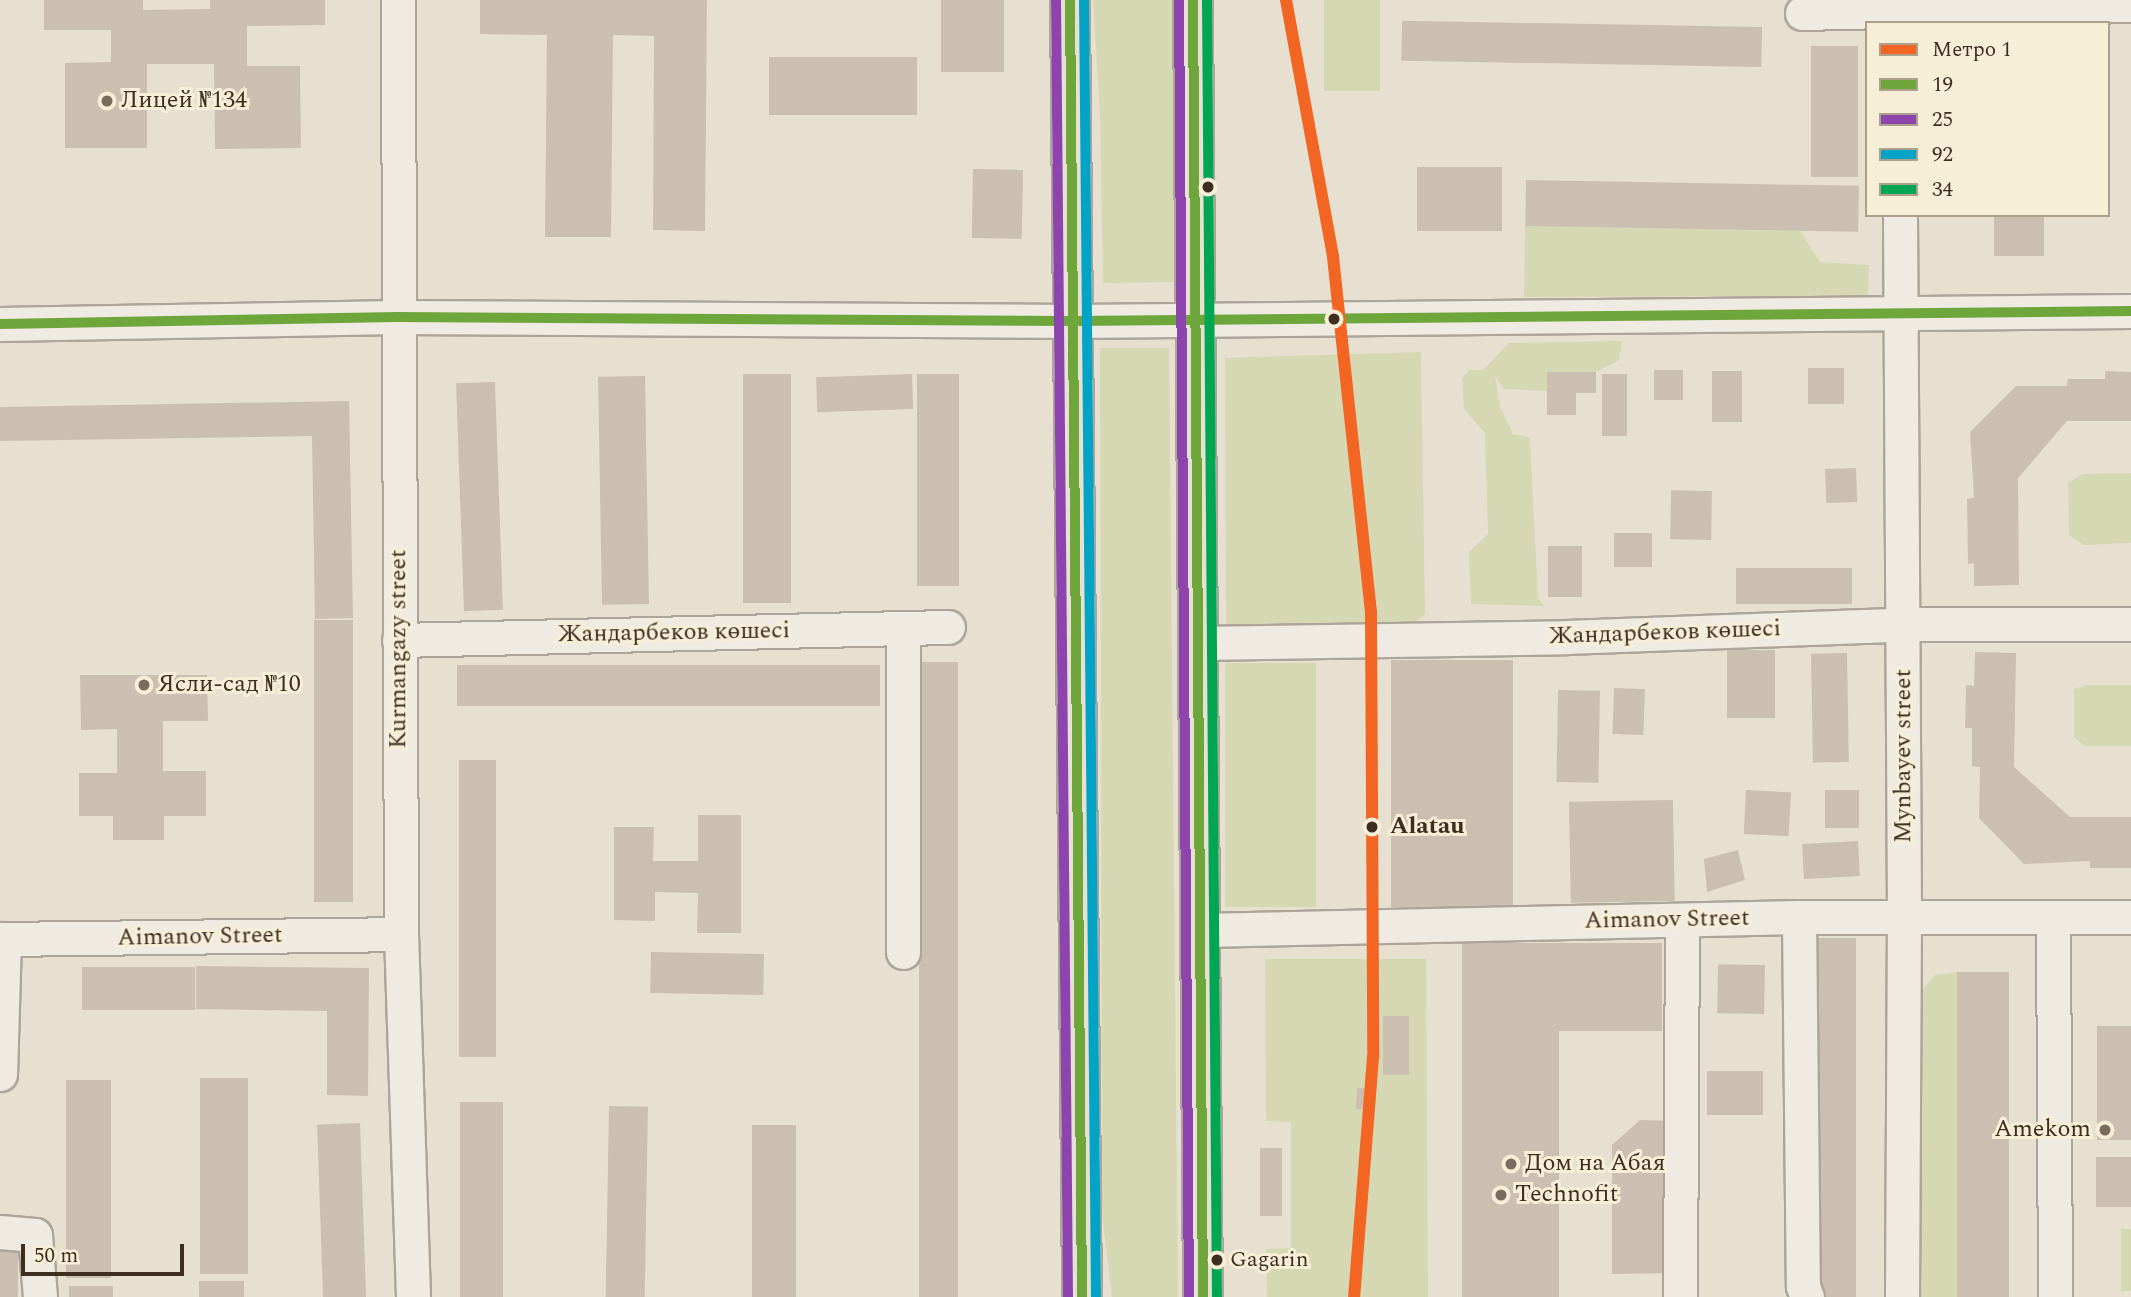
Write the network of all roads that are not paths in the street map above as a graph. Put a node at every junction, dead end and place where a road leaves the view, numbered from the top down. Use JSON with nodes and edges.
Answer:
{"nodes":[{"id":1,"x":398,"y":0,"type":"edge"},
{"id":2,"x":1070,"y":0,"type":"edge"},
{"id":3,"x":1193,"y":0,"type":"edge"},
{"id":4,"x":2131,"y":5,"type":"edge"},
{"id":5,"x":1900,"y":10,"type":"edge"},
{"id":6,"x":1802,"y":13,"type":"dead end"},
{"id":7,"x":1900,"y":217,"type":"edge"},
{"id":8,"x":2131,"y":311,"type":"edge"},
{"id":9,"x":1900,"y":314,"type":"junction"},
{"id":10,"x":397,"y":317,"type":"junction"},
{"id":11,"x":1197,"y":320,"type":"junction"},
{"id":12,"x":1074,"y":321,"type":"junction"},
{"id":13,"x":0,"y":324,"type":"edge"},
{"id":14,"x":2131,"y":624,"type":"edge"},
{"id":15,"x":1903,"y":625,"type":"junction"},
{"id":16,"x":948,"y":627,"type":"dead end"},
{"id":17,"x":903,"y":628,"type":"junction"},
{"id":18,"x":399,"y":640,"type":"junction"},
{"id":19,"x":1200,"y":643,"type":"junction"},
{"id":20,"x":1904,"y":917,"type":"junction"},
{"id":21,"x":2053,"y":917,"type":"junction"},
{"id":22,"x":2131,"y":917,"type":"edge"},
{"id":23,"x":1799,"y":918,"type":"junction"},
{"id":24,"x":1682,"y":920,"type":"junction"},
{"id":25,"x":1202,"y":930,"type":"junction"},
{"id":26,"x":401,"y":934,"type":"junction"},
{"id":27,"x":2,"y":939,"type":"edge"},
{"id":28,"x":903,"y":952,"type":"dead end"},
{"id":29,"x":0,"y":1074,"type":"edge"},
{"id":30,"x":0,"y":1232,"type":"edge"},
{"id":31,"x":40,"y":1297,"type":"edge"},
{"id":32,"x":413,"y":1297,"type":"edge"},
{"id":33,"x":1082,"y":1297,"type":"edge"},
{"id":34,"x":1203,"y":1297,"type":"edge"},
{"id":35,"x":1680,"y":1297,"type":"edge"},
{"id":36,"x":1807,"y":1297,"type":"edge"},
{"id":37,"x":1902,"y":1297,"type":"edge"},
{"id":38,"x":2055,"y":1297,"type":"edge"}],
"edges":[{"from":1,"to":10,"type":"street","name":"Kurmangazy street"},
{"from":2,"to":12,"type":"main road"},
{"from":3,"to":11,"type":"main road"},
{"from":4,"to":5,"type":"street"},
{"from":5,"to":6,"type":"street"},
{"from":7,"to":9,"type":"street","name":"Mynbayev street"},
{"from":8,"to":9,"type":"street"},
{"from":9,"to":11,"type":"street"},
{"from":9,"to":15,"type":"street","name":"Mynbayev street"},
{"from":10,"to":12,"type":"street"},
{"from":10,"to":13,"type":"street"},
{"from":10,"to":18,"type":"street","name":"Kurmangazy street"},
{"from":11,"to":12,"type":"street"},
{"from":11,"to":19,"type":"main road"},
{"from":12,"to":33,"type":"main road"},
{"from":14,"to":15,"type":"street","name":"Жандарбеков көшесі"},
{"from":15,"to":19,"type":"street","name":"Жандарбеков көшесі"},
{"from":15,"to":20,"type":"street","name":"Mynbayev street"},
{"from":16,"to":17,"type":"street","name":"Жандарбеков көшесі"},
{"from":17,"to":18,"type":"street","name":"Жандарбеков көшесі"},
{"from":17,"to":28,"type":"street"},
{"from":18,"to":26,"type":"street","name":"Kurmangazy street"},
{"from":19,"to":25,"type":"main road"},
{"from":20,"to":21,"type":"street","name":"Aimanov Street"},
{"from":20,"to":23,"type":"street","name":"Aimanov Street"},
{"from":20,"to":37,"type":"street","name":"Mynbayev street"},
{"from":21,"to":22,"type":"street","name":"Aimanov Street"},
{"from":21,"to":38,"type":"street"},
{"from":23,"to":24,"type":"street","name":"Aimanov Street"},
{"from":23,"to":36,"type":"street"},
{"from":24,"to":25,"type":"street","name":"Aimanov Street"},
{"from":24,"to":35,"type":"street"},
{"from":25,"to":34,"type":"main road"},
{"from":26,"to":27,"type":"street","name":"Aimanov Street"},
{"from":26,"to":32,"type":"street","name":"Kurmangazy street"},
{"from":27,"to":29,"type":"street"},
{"from":30,"to":31,"type":"street"}]}
